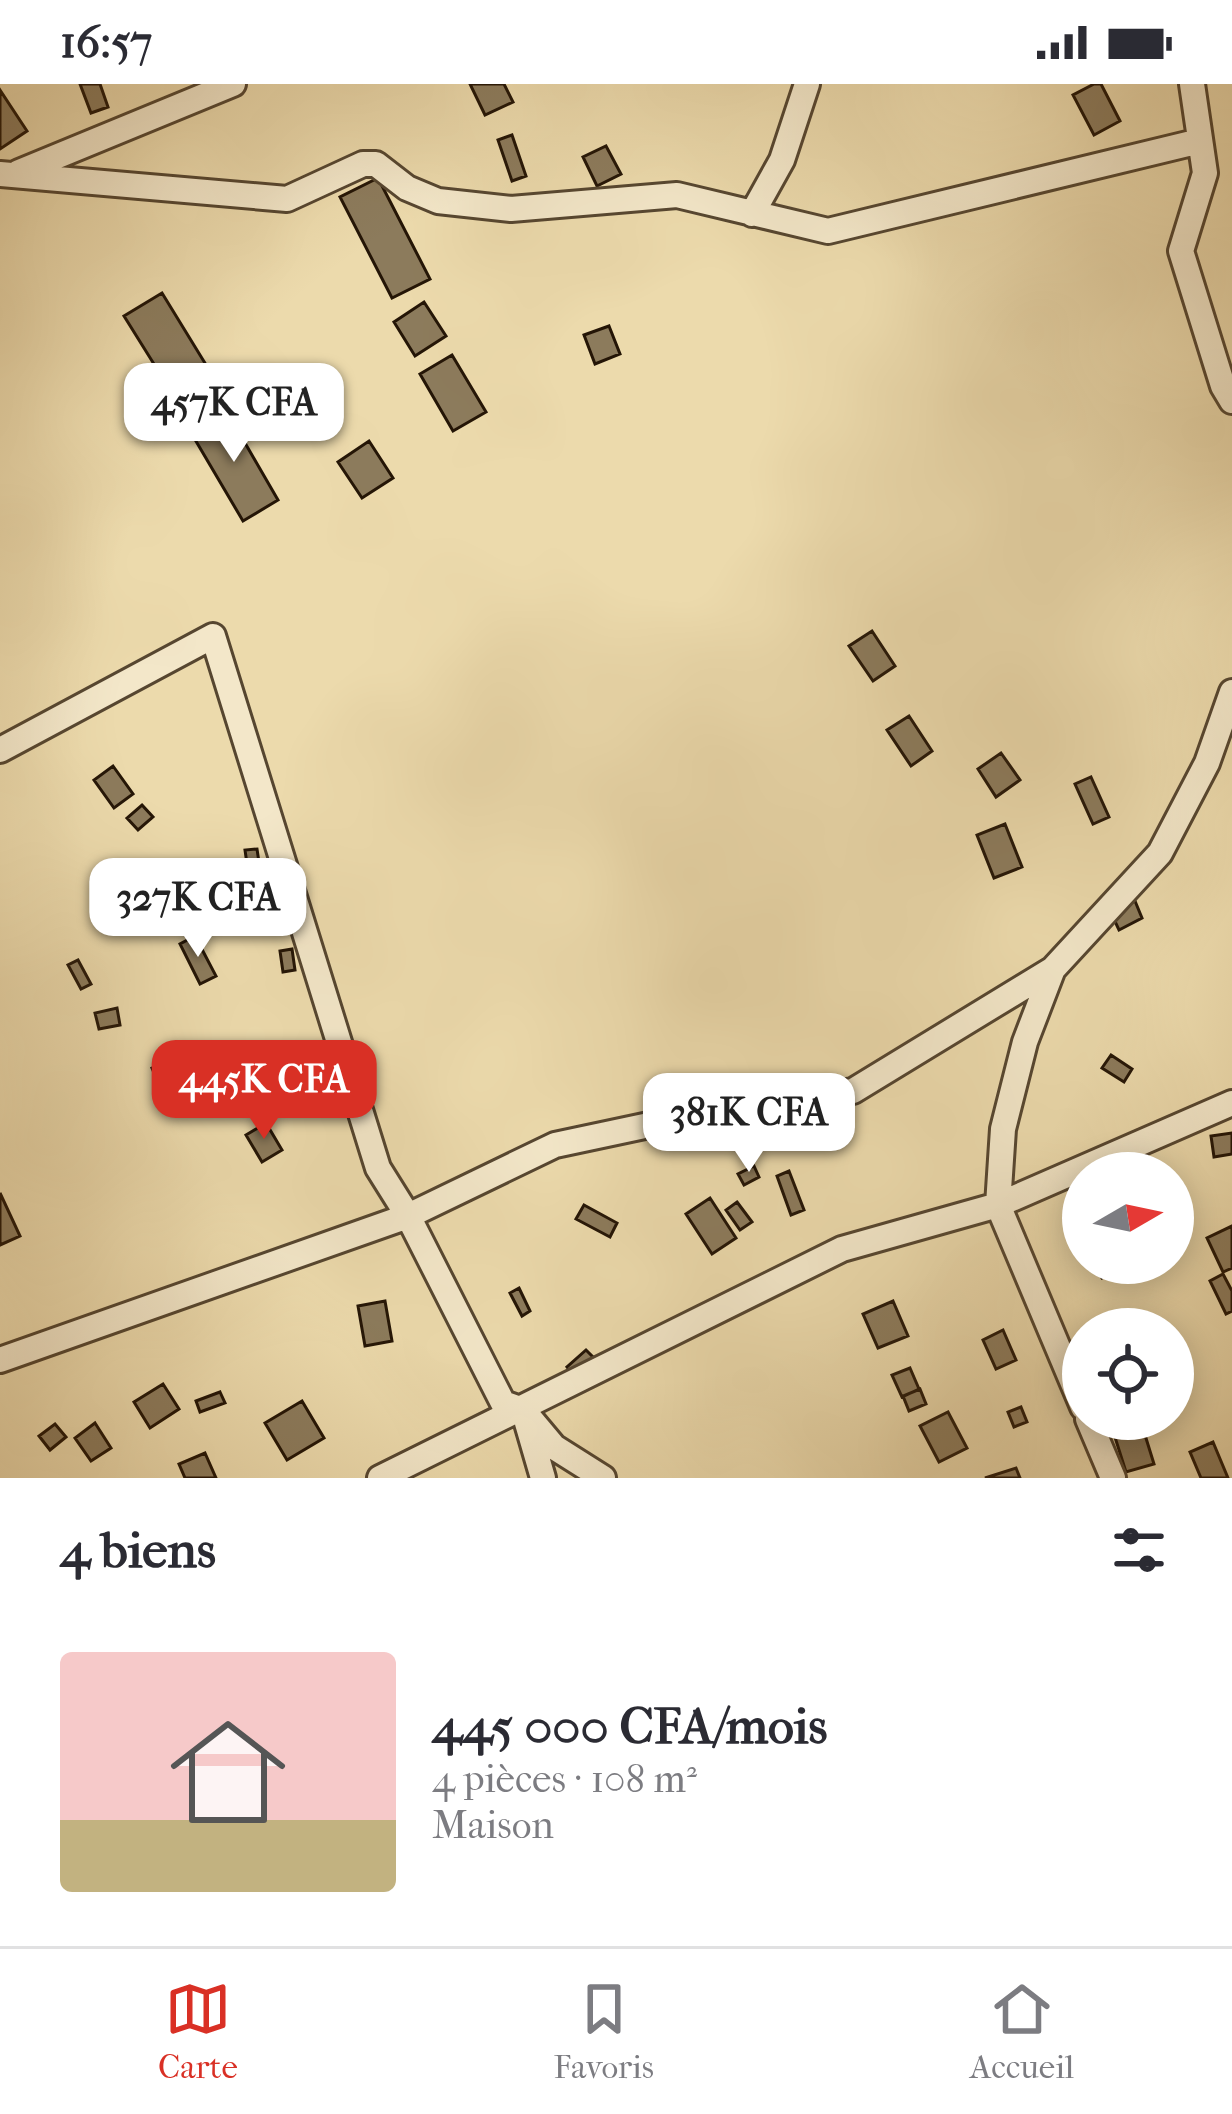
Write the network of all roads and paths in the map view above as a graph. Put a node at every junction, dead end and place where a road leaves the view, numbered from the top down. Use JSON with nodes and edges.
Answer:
{"nodes":[{"id":1,"x":233,"y":84,"type":"edge"},
{"id":2,"x":807,"y":84,"type":"edge"},
{"id":3,"x":1192,"y":84,"type":"edge"},
{"id":4,"x":1200,"y":141,"type":"junction"},
{"id":5,"x":4,"y":176,"type":"edge"},
{"id":6,"x":752,"y":214,"type":"junction"},
{"id":7,"x":1232,"y":401,"type":"edge"},
{"id":8,"x":1232,"y":692,"type":"edge"},
{"id":9,"x":0,"y":750,"type":"edge"},
{"id":10,"x":1053,"y":969,"type":"junction"},
{"id":11,"x":1232,"y":1103,"type":"edge"},
{"id":12,"x":998,"y":1205,"type":"junction"},
{"id":13,"x":408,"y":1216,"type":"junction"},
{"id":14,"x":1062,"y":1357,"type":"edge"},
{"id":15,"x":0,"y":1360,"type":"edge"},
{"id":16,"x":524,"y":1410,"type":"junction"},
{"id":17,"x":1097,"y":1440,"type":"edge"},
{"id":18,"x":380,"y":1478,"type":"edge"},
{"id":19,"x":543,"y":1478,"type":"edge"},
{"id":20,"x":603,"y":1478,"type":"edge"},
{"id":21,"x":1113,"y":1478,"type":"edge"}],
"edges":[{"from":1,"to":5,"type":"street"},
{"from":2,"to":6,"type":"street"},
{"from":3,"to":4,"type":"street"},
{"from":4,"to":6,"type":"street"},
{"from":4,"to":7,"type":"street"},
{"from":5,"to":6,"type":"street"},
{"from":8,"to":10,"type":"street"},
{"from":9,"to":13,"type":"street"},
{"from":10,"to":12,"type":"street"},
{"from":10,"to":13,"type":"street"},
{"from":11,"to":12,"type":"street"},
{"from":12,"to":14,"type":"street"},
{"from":12,"to":16,"type":"street"},
{"from":13,"to":15,"type":"street"},
{"from":13,"to":16,"type":"street"},
{"from":16,"to":18,"type":"street"},
{"from":16,"to":19,"type":"street"},
{"from":16,"to":20,"type":"street"},
{"from":17,"to":21,"type":"street"}]}
